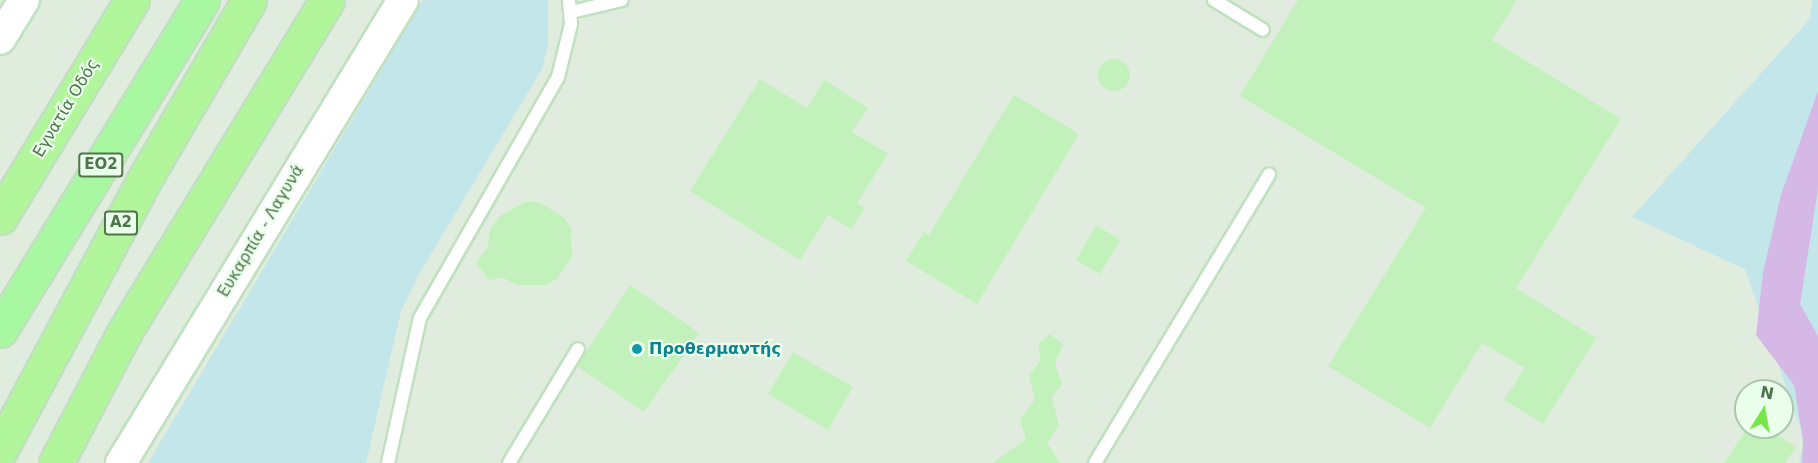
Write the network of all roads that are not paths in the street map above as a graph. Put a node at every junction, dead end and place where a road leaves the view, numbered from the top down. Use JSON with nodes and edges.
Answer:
{"nodes":[{"id":1,"x":24,"y":0,"type":"edge"},
{"id":2,"x":132,"y":0,"type":"edge"},
{"id":3,"x":202,"y":0,"type":"edge"},
{"id":4,"x":249,"y":0,"type":"edge"},
{"id":5,"x":327,"y":0,"type":"edge"},
{"id":6,"x":403,"y":0,"type":"edge"},
{"id":7,"x":622,"y":0,"type":"edge"},
{"id":8,"x":1214,"y":0,"type":"edge"},
{"id":9,"x":570,"y":6,"type":"edge"},
{"id":10,"x":1263,"y":30,"type":"dead end"},
{"id":11,"x":0,"y":39,"type":"edge"},
{"id":12,"x":1269,"y":174,"type":"dead end"},
{"id":13,"x":0,"y":217,"type":"edge"},
{"id":14,"x":0,"y":330,"type":"edge"},
{"id":15,"x":578,"y":350,"type":"dead end"},
{"id":16,"x":0,"y":450,"type":"edge"},
{"id":17,"x":56,"y":463,"type":"edge"},
{"id":18,"x":121,"y":463,"type":"edge"},
{"id":19,"x":388,"y":463,"type":"edge"},
{"id":20,"x":509,"y":463,"type":"edge"},
{"id":21,"x":1095,"y":463,"type":"edge"}],
"edges":[{"from":1,"to":11,"type":"street"},
{"from":2,"to":13,"type":"highway","name":"Εγνατία Οδός"},
{"from":3,"to":14,"type":"highway","number":"ΕΟ2"},
{"from":4,"to":16,"type":"highway","number":"Α2"},
{"from":5,"to":17,"type":"highway"},
{"from":6,"to":18,"type":"street","name":"Ευκαρπία - Λαγυνά"},
{"from":7,"to":9,"type":"lane"},
{"from":8,"to":10,"type":"lane"},
{"from":9,"to":19,"type":"lane"},
{"from":12,"to":21,"type":"lane"},
{"from":15,"to":20,"type":"lane"}]}
